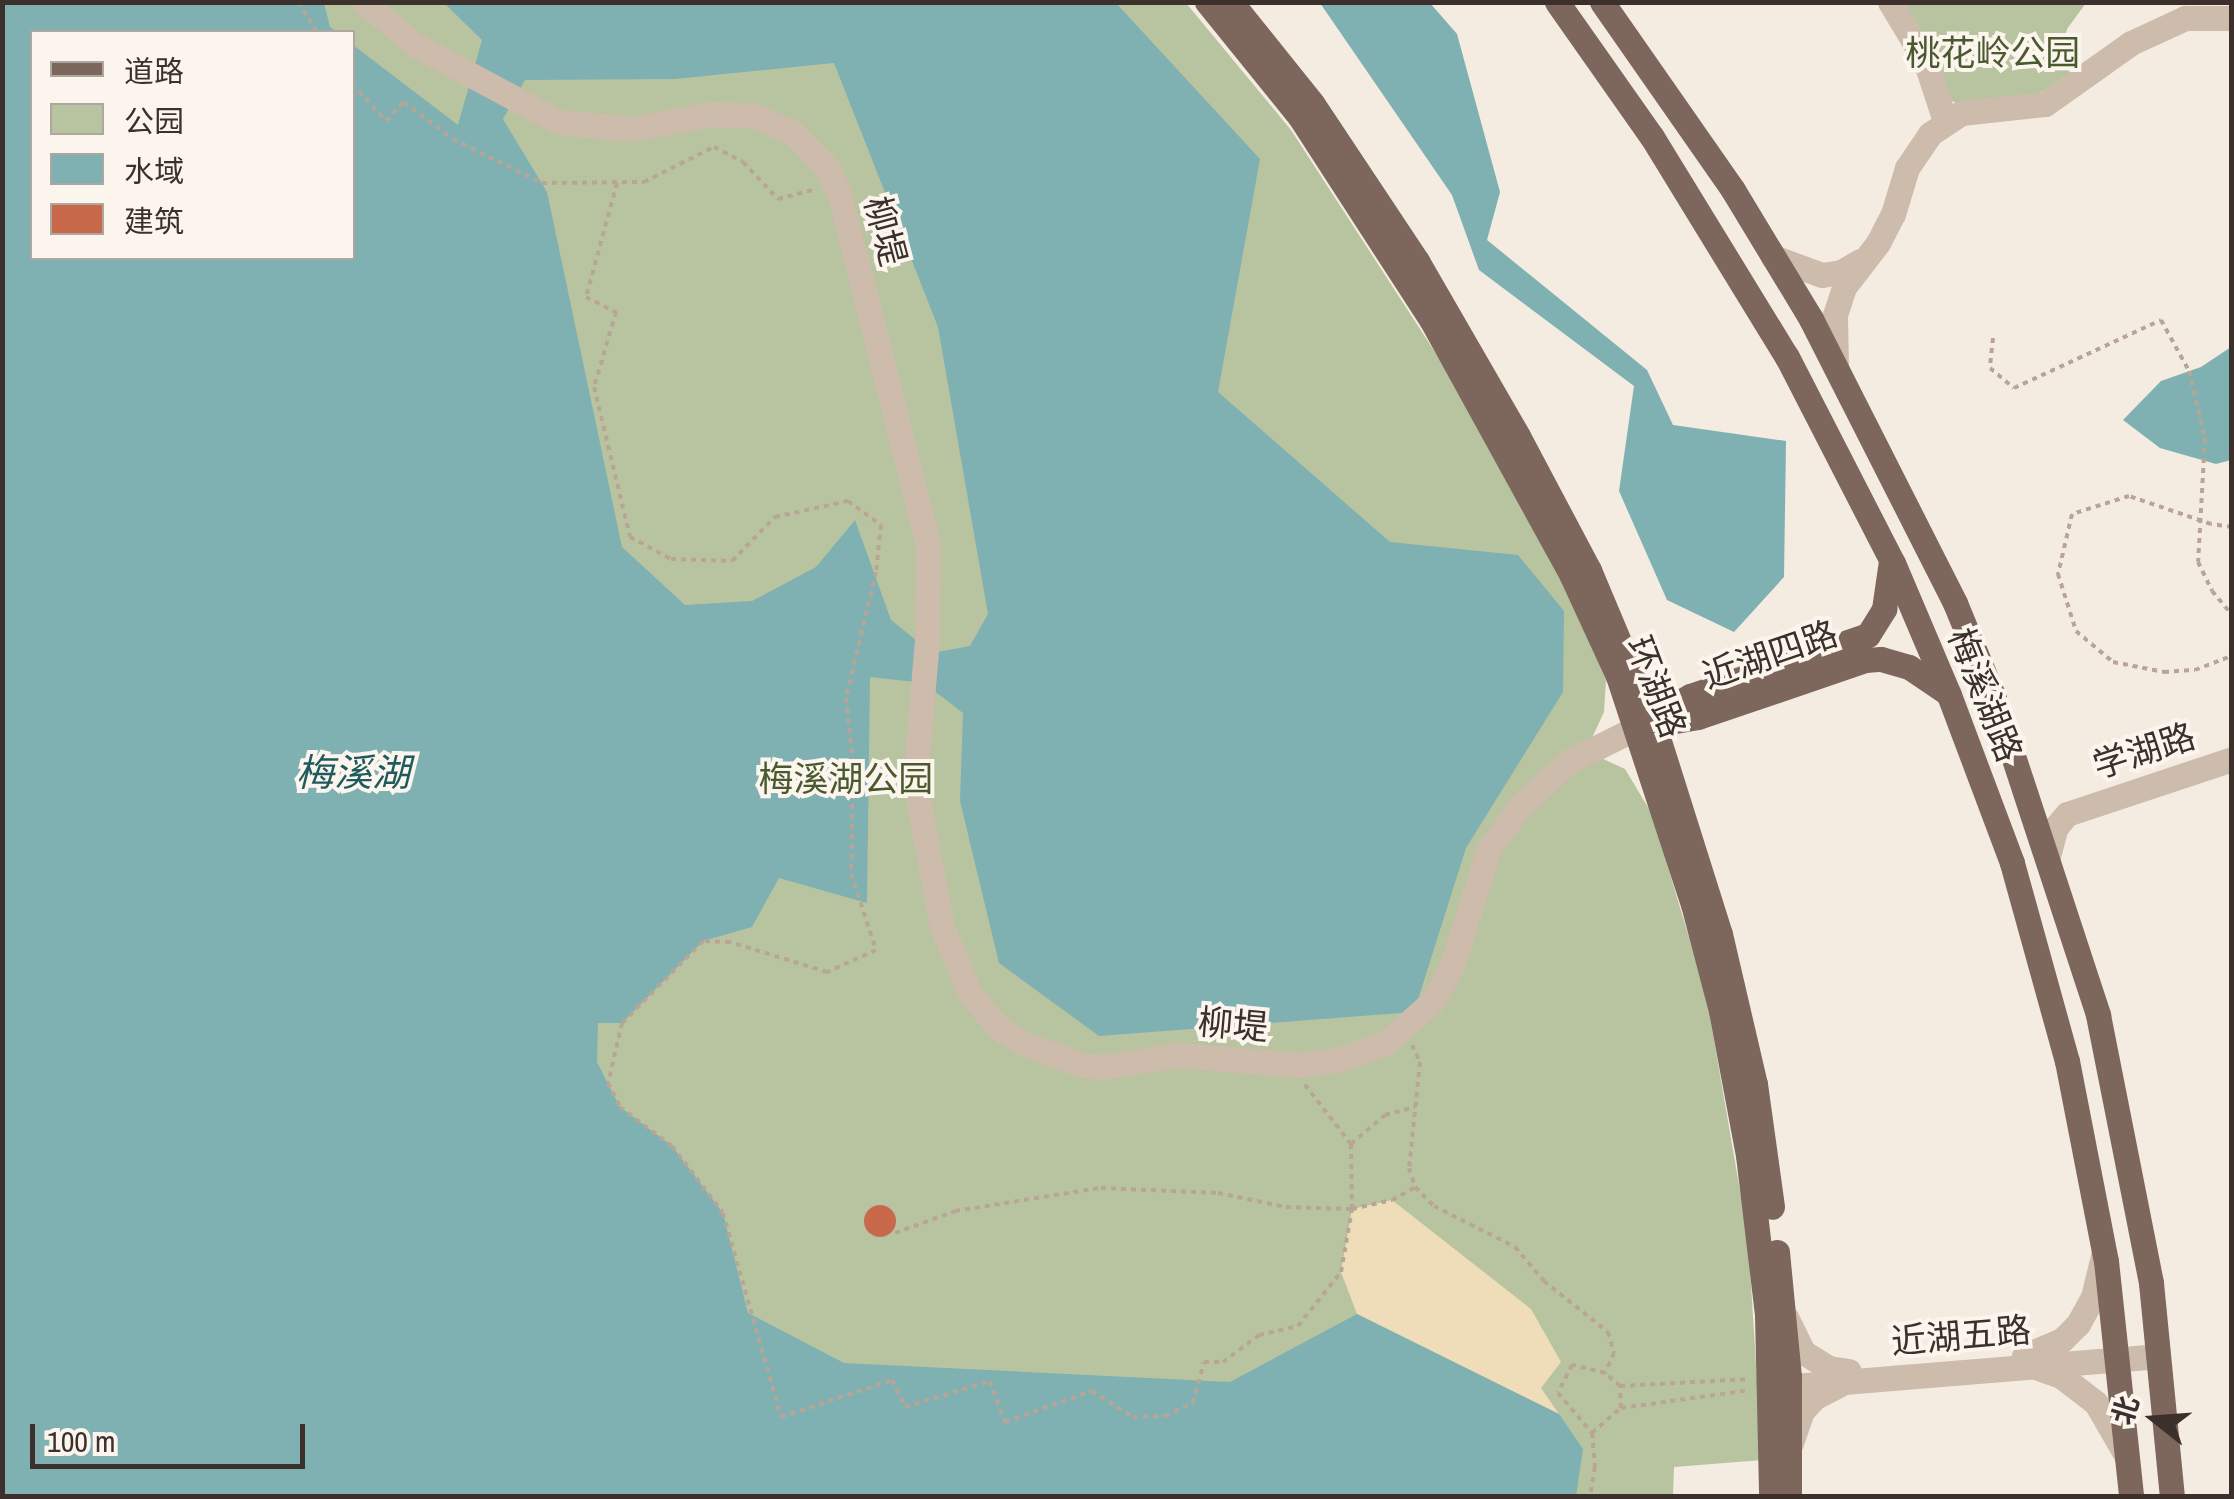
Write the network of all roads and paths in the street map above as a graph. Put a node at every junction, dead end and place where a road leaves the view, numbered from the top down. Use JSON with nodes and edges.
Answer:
{"nodes":[{"id":1,"x":298,"y":2,"type":"edge"},
{"id":2,"x":364,"y":2,"type":"edge"},
{"id":3,"x":1207,"y":2,"type":"edge"},
{"id":4,"x":1231,"y":2,"type":"edge"},
{"id":5,"x":1557,"y":2,"type":"edge"},
{"id":6,"x":1602,"y":2,"type":"edge"},
{"id":7,"x":1890,"y":2,"type":"edge"},
{"id":8,"x":2169,"y":13,"type":"edge"},
{"id":9,"x":2232,"y":18,"type":"edge"},
{"id":10,"x":316,"y":30,"type":"edge"},
{"id":11,"x":355,"y":87,"type":"edge"},
{"id":12,"x":1945,"y":121,"type":"junction"},
{"id":13,"x":616,"y":182,"type":"junction"},
{"id":14,"x":836,"y":185,"type":"junction"},
{"id":15,"x":1773,"y":256,"type":"junction"},
{"id":16,"x":1860,"y":262,"type":"junction"},
{"id":17,"x":1993,"y":338,"type":"dead end"},
{"id":18,"x":1836,"y":368,"type":"junction"},
{"id":19,"x":2198,"y":520,"type":"junction"},
{"id":20,"x":2232,"y":527,"type":"edge"},
{"id":21,"x":1891,"y":559,"type":"junction"},
{"id":22,"x":2232,"y":615,"type":"edge"},
{"id":23,"x":2232,"y":656,"type":"edge"},
{"id":24,"x":1624,"y":671,"type":"junction"},
{"id":25,"x":1950,"y":695,"type":"junction"},
{"id":26,"x":1694,"y":707,"type":"junction"},
{"id":27,"x":1647,"y":724,"type":"junction"},
{"id":28,"x":1596,"y":747,"type":"junction"},
{"id":29,"x":2232,"y":759,"type":"edge"},
{"id":30,"x":1666,"y":787,"type":"junction"},
{"id":31,"x":2028,"y":792,"type":"junction"},
{"id":32,"x":2078,"y":810,"type":"junction"},
{"id":33,"x":2048,"y":856,"type":"junction"},
{"id":34,"x":1398,"y":1034,"type":"junction"},
{"id":35,"x":1284,"y":1064,"type":"junction"},
{"id":36,"x":1416,"y":1107,"type":"junction"},
{"id":37,"x":1351,"y":1144,"type":"junction"},
{"id":38,"x":1415,"y":1187,"type":"junction"},
{"id":39,"x":1352,"y":1209,"type":"junction"},
{"id":40,"x":895,"y":1232,"type":"dead end"},
{"id":41,"x":2104,"y":1246,"type":"junction"},
{"id":42,"x":1784,"y":1308,"type":"junction"},
{"id":43,"x":2157,"y":1351,"type":"junction"},
{"id":44,"x":2116,"y":1354,"type":"junction"},
{"id":45,"x":2024,"y":1360,"type":"junction"},
{"id":46,"x":1604,"y":1373,"type":"junction"},
{"id":47,"x":1848,"y":1376,"type":"junction"},
{"id":48,"x":1780,"y":1382,"type":"junction"},
{"id":49,"x":1620,"y":1386,"type":"junction"},
{"id":50,"x":1621,"y":1408,"type":"junction"},
{"id":51,"x":1592,"y":1433,"type":"junction"},
{"id":52,"x":1790,"y":1448,"type":"junction"},
{"id":53,"x":2126,"y":1454,"type":"junction"},
{"id":54,"x":1590,"y":1496,"type":"edge"},
{"id":55,"x":1771,"y":1496,"type":"edge"},
{"id":56,"x":1788,"y":1496,"type":"edge"},
{"id":57,"x":2131,"y":1496,"type":"edge"},
{"id":58,"x":2172,"y":1496,"type":"edge"}],
"edges":[{"from":1,"to":10,"type":"path"},
{"from":2,"to":14,"type":"street","name":"柳堤"},
{"from":3,"to":24,"type":"main road","name":"环湖路"},
{"from":4,"to":24,"type":"main road","name":"环湖路"},
{"from":5,"to":21,"type":"main road","name":"梅溪湖路"},
{"from":6,"to":15,"type":"main road","name":"梅溪湖路"},
{"from":7,"to":12,"type":"street"},
{"from":8,"to":9,"type":"street"},
{"from":8,"to":12,"type":"street"},
{"from":11,"to":13,"type":"path"},
{"from":12,"to":16,"type":"street"},
{"from":13,"to":14,"type":"path"},
{"from":13,"to":39,"type":"path"},
{"from":14,"to":35,"type":"street","name":"柳堤"},
{"from":15,"to":16,"type":"street"},
{"from":15,"to":18,"type":"main road","name":"梅溪湖路"},
{"from":16,"to":18,"type":"street"},
{"from":17,"to":19,"type":"path"},
{"from":18,"to":31,"type":"main road","name":"梅溪湖路"},
{"from":19,"to":20,"type":"path"},
{"from":19,"to":22,"type":"path"},
{"from":19,"to":23,"type":"path"},
{"from":21,"to":25,"type":"main road","name":"梅溪湖路"},
{"from":21,"to":26,"type":"main road","name":"近湖四路"},
{"from":24,"to":26,"type":"main road"},
{"from":24,"to":27,"type":"main road","name":"环湖路"},
{"from":24,"to":28,"type":"street"},
{"from":25,"to":26,"type":"main road","name":"近湖四路"},
{"from":25,"to":41,"type":"main road","name":"梅溪湖路"},
{"from":26,"to":27,"type":"main road","name":"近湖四路"},
{"from":26,"to":30,"type":"main road"},
{"from":27,"to":28,"type":"street","name":"柳堤"},
{"from":27,"to":30,"type":"main road","name":"环湖路"},
{"from":28,"to":30,"type":"street"},
{"from":28,"to":34,"type":"street","name":"柳堤"},
{"from":29,"to":32,"type":"street","name":"学湖路"},
{"from":30,"to":42,"type":"main road","name":"环湖路"},
{"from":30,"to":48,"type":"main road","name":"环湖路"},
{"from":31,"to":32,"type":"street"},
{"from":31,"to":33,"type":"main road","name":"梅溪湖路"},
{"from":32,"to":33,"type":"street"},
{"from":33,"to":43,"type":"main road","name":"梅溪湖路"},
{"from":34,"to":35,"type":"street","name":"柳堤"},
{"from":34,"to":36,"type":"path"},
{"from":35,"to":37,"type":"path"},
{"from":36,"to":37,"type":"path"},
{"from":36,"to":38,"type":"path"},
{"from":37,"to":39,"type":"path"},
{"from":38,"to":39,"type":"path"},
{"from":38,"to":46,"type":"path"},
{"from":39,"to":40,"type":"path"},
{"from":41,"to":44,"type":"main road","name":"梅溪湖路"},
{"from":41,"to":45,"type":"street"},
{"from":42,"to":47,"type":"street"},
{"from":42,"to":48,"type":"main road","name":"环湖路"},
{"from":43,"to":44,"type":"street","name":"近湖五路"},
{"from":43,"to":58,"type":"main road","name":"梅溪湖路"},
{"from":44,"to":45,"type":"street","name":"近湖五路"},
{"from":44,"to":53,"type":"main road","name":"梅溪湖路"},
{"from":45,"to":47,"type":"street","name":"近湖五路"},
{"from":45,"to":53,"type":"street"},
{"from":46,"to":49,"type":"path"},
{"from":46,"to":51,"type":"path"},
{"from":47,"to":48,"type":"street","name":"近湖五路"},
{"from":47,"to":52,"type":"street"},
{"from":48,"to":49,"type":"path"},
{"from":48,"to":50,"type":"path"},
{"from":48,"to":52,"type":"main road","name":"环湖路"},
{"from":48,"to":55,"type":"main road","name":"环湖路"},
{"from":49,"to":50,"type":"path"},
{"from":50,"to":51,"type":"path"},
{"from":51,"to":54,"type":"path"},
{"from":52,"to":56,"type":"main road","name":"环湖路"},
{"from":53,"to":57,"type":"main road","name":"梅溪湖路"}]}
